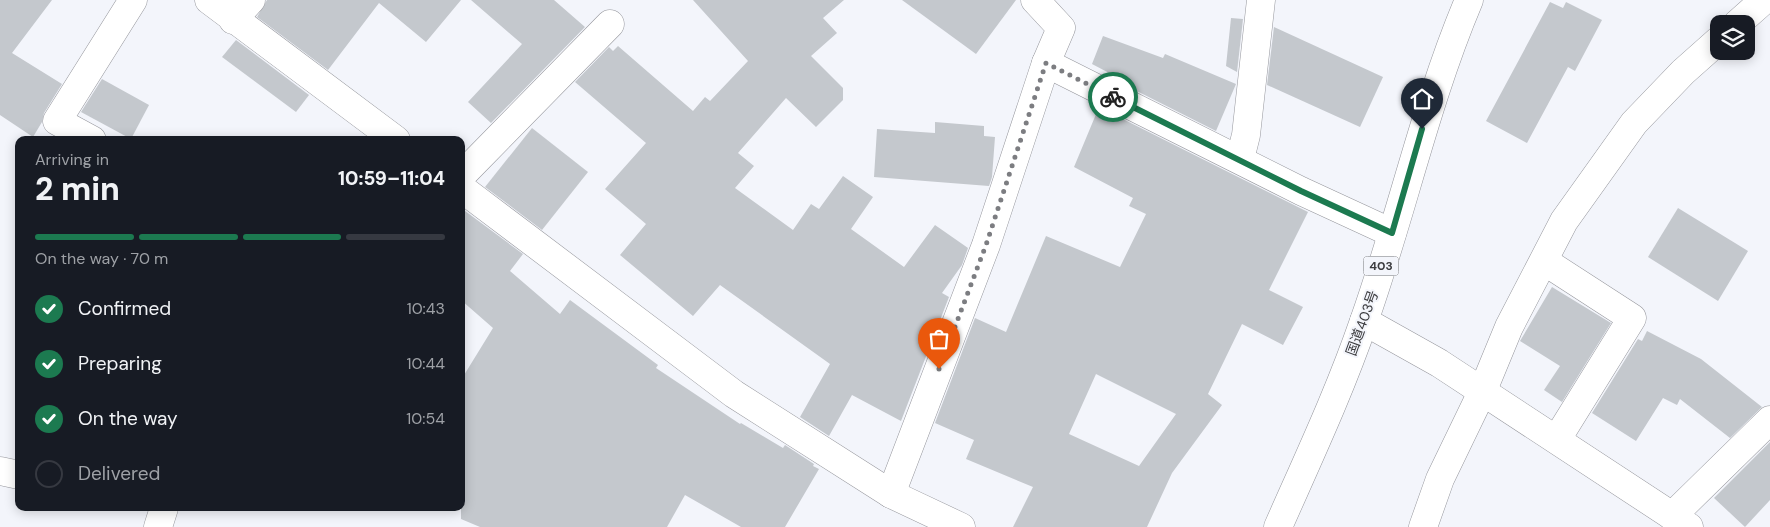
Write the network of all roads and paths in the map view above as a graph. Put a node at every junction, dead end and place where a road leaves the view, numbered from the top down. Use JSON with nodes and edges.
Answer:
{"nodes":[{"id":1,"x":133,"y":0,"type":"edge"},
{"id":2,"x":209,"y":0,"type":"edge"},
{"id":3,"x":1035,"y":0,"type":"edge"},
{"id":4,"x":1261,"y":0,"type":"edge"},
{"id":5,"x":1469,"y":0,"type":"edge"},
{"id":6,"x":1764,"y":0,"type":"edge"},
{"id":7,"x":242,"y":10,"type":"edge"},
{"id":8,"x":1747,"y":15,"type":"edge"},
{"id":9,"x":610,"y":24,"type":"dead end"},
{"id":10,"x":1710,"y":48,"type":"edge"},
{"id":11,"x":1046,"y":63,"type":"junction"},
{"id":12,"x":85,"y":136,"type":"edge"},
{"id":13,"x":391,"y":136,"type":"edge"},
{"id":14,"x":1240,"y":159,"type":"junction"},
{"id":15,"x":465,"y":172,"type":"edge"},
{"id":16,"x":465,"y":191,"type":"edge"},
{"id":17,"x":1392,"y":233,"type":"junction"},
{"id":18,"x":1544,"y":261,"type":"junction"},
{"id":19,"x":1364,"y":321,"type":"junction"},
{"id":20,"x":1483,"y":390,"type":"junction"},
{"id":21,"x":1770,"y":420,"type":"edge"},
{"id":22,"x":1556,"y":440,"type":"junction"},
{"id":23,"x":0,"y":471,"type":"edge"},
{"id":24,"x":15,"y":474,"type":"edge"},
{"id":25,"x":892,"y":494,"type":"junction"},
{"id":26,"x":163,"y":511,"type":"edge"},
{"id":27,"x":1681,"y":522,"type":"edge"},
{"id":28,"x":158,"y":527,"type":"edge"},
{"id":29,"x":960,"y":527,"type":"edge"},
{"id":30,"x":1278,"y":527,"type":"edge"},
{"id":31,"x":1423,"y":527,"type":"edge"}],
"edges":[{"from":1,"to":12,"type":"main road"},
{"from":2,"to":7,"type":"main road"},
{"from":3,"to":11,"type":"main road"},
{"from":4,"to":14,"type":"main road"},
{"from":5,"to":17,"type":"main road","name":"国道403号","number":"403"},
{"from":6,"to":8,"type":"main road"},
{"from":7,"to":13,"type":"main road"},
{"from":9,"to":15,"type":"main road"},
{"from":10,"to":18,"type":"main road"},
{"from":11,"to":14,"type":"main road"},
{"from":11,"to":25,"type":"main road"},
{"from":14,"to":17,"type":"main road"},
{"from":16,"to":25,"type":"main road"},
{"from":17,"to":19,"type":"main road","name":"国道403号","number":"403"},
{"from":18,"to":20,"type":"main road"},
{"from":18,"to":22,"type":"main road"},
{"from":19,"to":20,"type":"main road"},
{"from":19,"to":30,"type":"main road","name":"国道403号","number":"403"},
{"from":20,"to":22,"type":"main road"},
{"from":20,"to":31,"type":"main road"},
{"from":21,"to":27,"type":"main road"},
{"from":22,"to":27,"type":"main road"},
{"from":23,"to":24,"type":"main road"},
{"from":25,"to":29,"type":"main road"},
{"from":26,"to":28,"type":"main road"}]}
